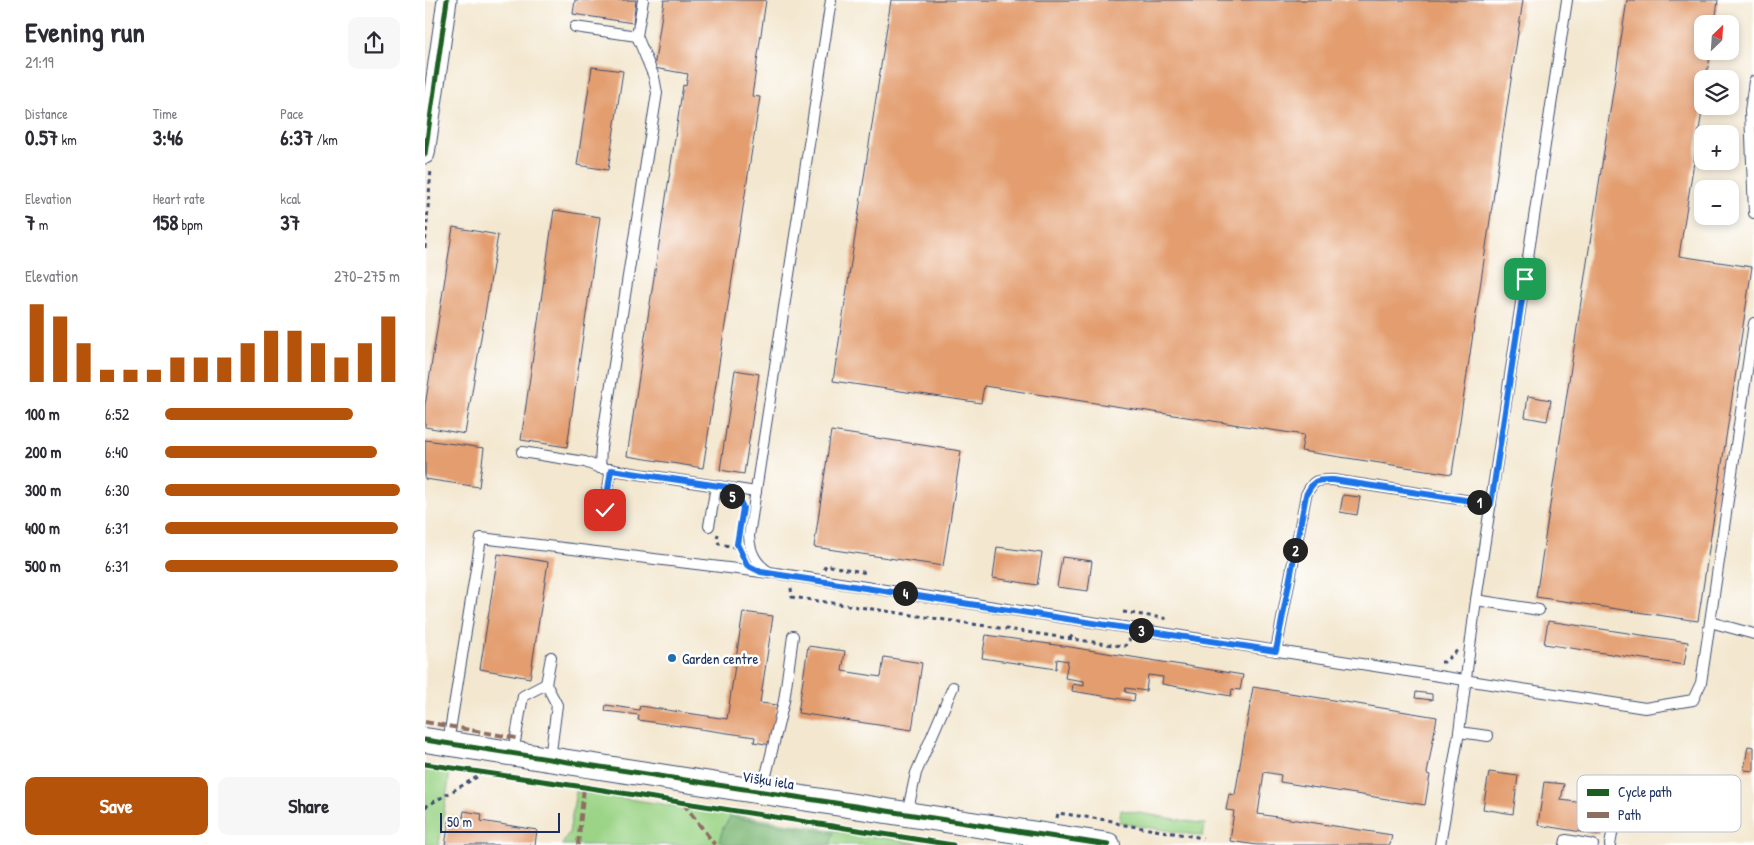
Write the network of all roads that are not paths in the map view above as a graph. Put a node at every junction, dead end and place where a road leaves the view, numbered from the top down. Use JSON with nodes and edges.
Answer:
{"nodes":[{"id":1,"x":447,"y":0,"type":"edge"},
{"id":2,"x":643,"y":0,"type":"edge"},
{"id":3,"x":831,"y":0,"type":"edge"},
{"id":4,"x":1567,"y":0,"type":"edge"},
{"id":5,"x":575,"y":27,"type":"dead end"},
{"id":6,"x":637,"y":36,"type":"junction"},
{"id":7,"x":1754,"y":81,"type":"edge"},
{"id":8,"x":425,"y":154,"type":"edge"},
{"id":9,"x":1754,"y":213,"type":"edge"},
{"id":10,"x":1754,"y":323,"type":"edge"},
{"id":11,"x":522,"y":452,"type":"dead end"},
{"id":12,"x":606,"y":469,"type":"junction"},
{"id":13,"x":715,"y":486,"type":"junction"},
{"id":14,"x":756,"y":492,"type":"junction"},
{"id":15,"x":1491,"y":504,"type":"junction"},
{"id":16,"x":605,"y":510,"type":"dead end"},
{"id":17,"x":714,"y":529,"type":"road end"},
{"id":18,"x":776,"y":574,"type":"junction"},
{"id":19,"x":1476,"y":600,"type":"junction"},
{"id":20,"x":1539,"y":610,"type":"dead end"},
{"id":21,"x":1710,"y":622,"type":"junction"},
{"id":22,"x":1754,"y":634,"type":"edge"},
{"id":23,"x":793,"y":636,"type":"dead end"},
{"id":24,"x":1276,"y":651,"type":"junction"},
{"id":25,"x":551,"y":656,"type":"dead end"},
{"id":26,"x":1465,"y":680,"type":"junction"},
{"id":27,"x":546,"y":684,"type":"junction"},
{"id":28,"x":953,"y":687,"type":"dead end"},
{"id":29,"x":1459,"y":732,"type":"junction"},
{"id":30,"x":1488,"y":736,"type":"dead end"},
{"id":31,"x":425,"y":740,"type":"edge"},
{"id":32,"x":448,"y":743,"type":"junction"},
{"id":33,"x":513,"y":753,"type":"junction"},
{"id":34,"x":550,"y":759,"type":"junction"},
{"id":35,"x":762,"y":792,"type":"junction"},
{"id":36,"x":907,"y":814,"type":"junction"},
{"id":37,"x":1612,"y":832,"type":"edge"},
{"id":38,"x":1066,"y":841,"type":"edge"},
{"id":39,"x":1099,"y":844,"type":"edge"},
{"id":40,"x":1440,"y":845,"type":"edge"},
{"id":41,"x":1565,"y":845,"type":"edge"},
{"id":42,"x":1593,"y":845,"type":"edge"},
{"id":43,"x":1610,"y":845,"type":"edge"}],
"edges":[{"from":1,"to":8,"type":"street"},
{"from":2,"to":6,"type":"lane"},
{"from":3,"to":14,"type":"lane"},
{"from":4,"to":15,"type":"lane"},
{"from":5,"to":6,"type":"lane"},
{"from":6,"to":12,"type":"lane"},
{"from":7,"to":9,"type":"lane"},
{"from":10,"to":21,"type":"lane"},
{"from":11,"to":12,"type":"lane"},
{"from":12,"to":13,"type":"lane"},
{"from":12,"to":16,"type":"lane"},
{"from":13,"to":14,"type":"lane"},
{"from":13,"to":17,"type":"lane"},
{"from":14,"to":18,"type":"lane"},
{"from":15,"to":19,"type":"lane"},
{"from":15,"to":24,"type":"lane"},
{"from":18,"to":24,"type":"lane"},
{"from":18,"to":32,"type":"lane"},
{"from":19,"to":20,"type":"lane"},
{"from":19,"to":26,"type":"lane"},
{"from":21,"to":22,"type":"lane"},
{"from":21,"to":26,"type":"lane"},
{"from":23,"to":35,"type":"lane"},
{"from":24,"to":26,"type":"lane"},
{"from":25,"to":27,"type":"lane"},
{"from":26,"to":29,"type":"lane"},
{"from":27,"to":33,"type":"lane"},
{"from":27,"to":34,"type":"lane"},
{"from":28,"to":36,"type":"lane"},
{"from":29,"to":30,"type":"lane"},
{"from":29,"to":40,"type":"lane"},
{"from":31,"to":32,"type":"street","name":"Višķu iela"},
{"from":32,"to":33,"type":"street","name":"Višķu iela"},
{"from":33,"to":34,"type":"street","name":"Višķu iela"},
{"from":34,"to":35,"type":"street","name":"Višķu iela"},
{"from":35,"to":36,"type":"street","name":"Višķu iela"},
{"from":36,"to":38,"type":"street","name":"Višķu iela"},
{"from":37,"to":43,"type":"lane"},
{"from":38,"to":39,"type":"street","name":"Višķu iela"},
{"from":41,"to":42,"type":"lane"}]}
